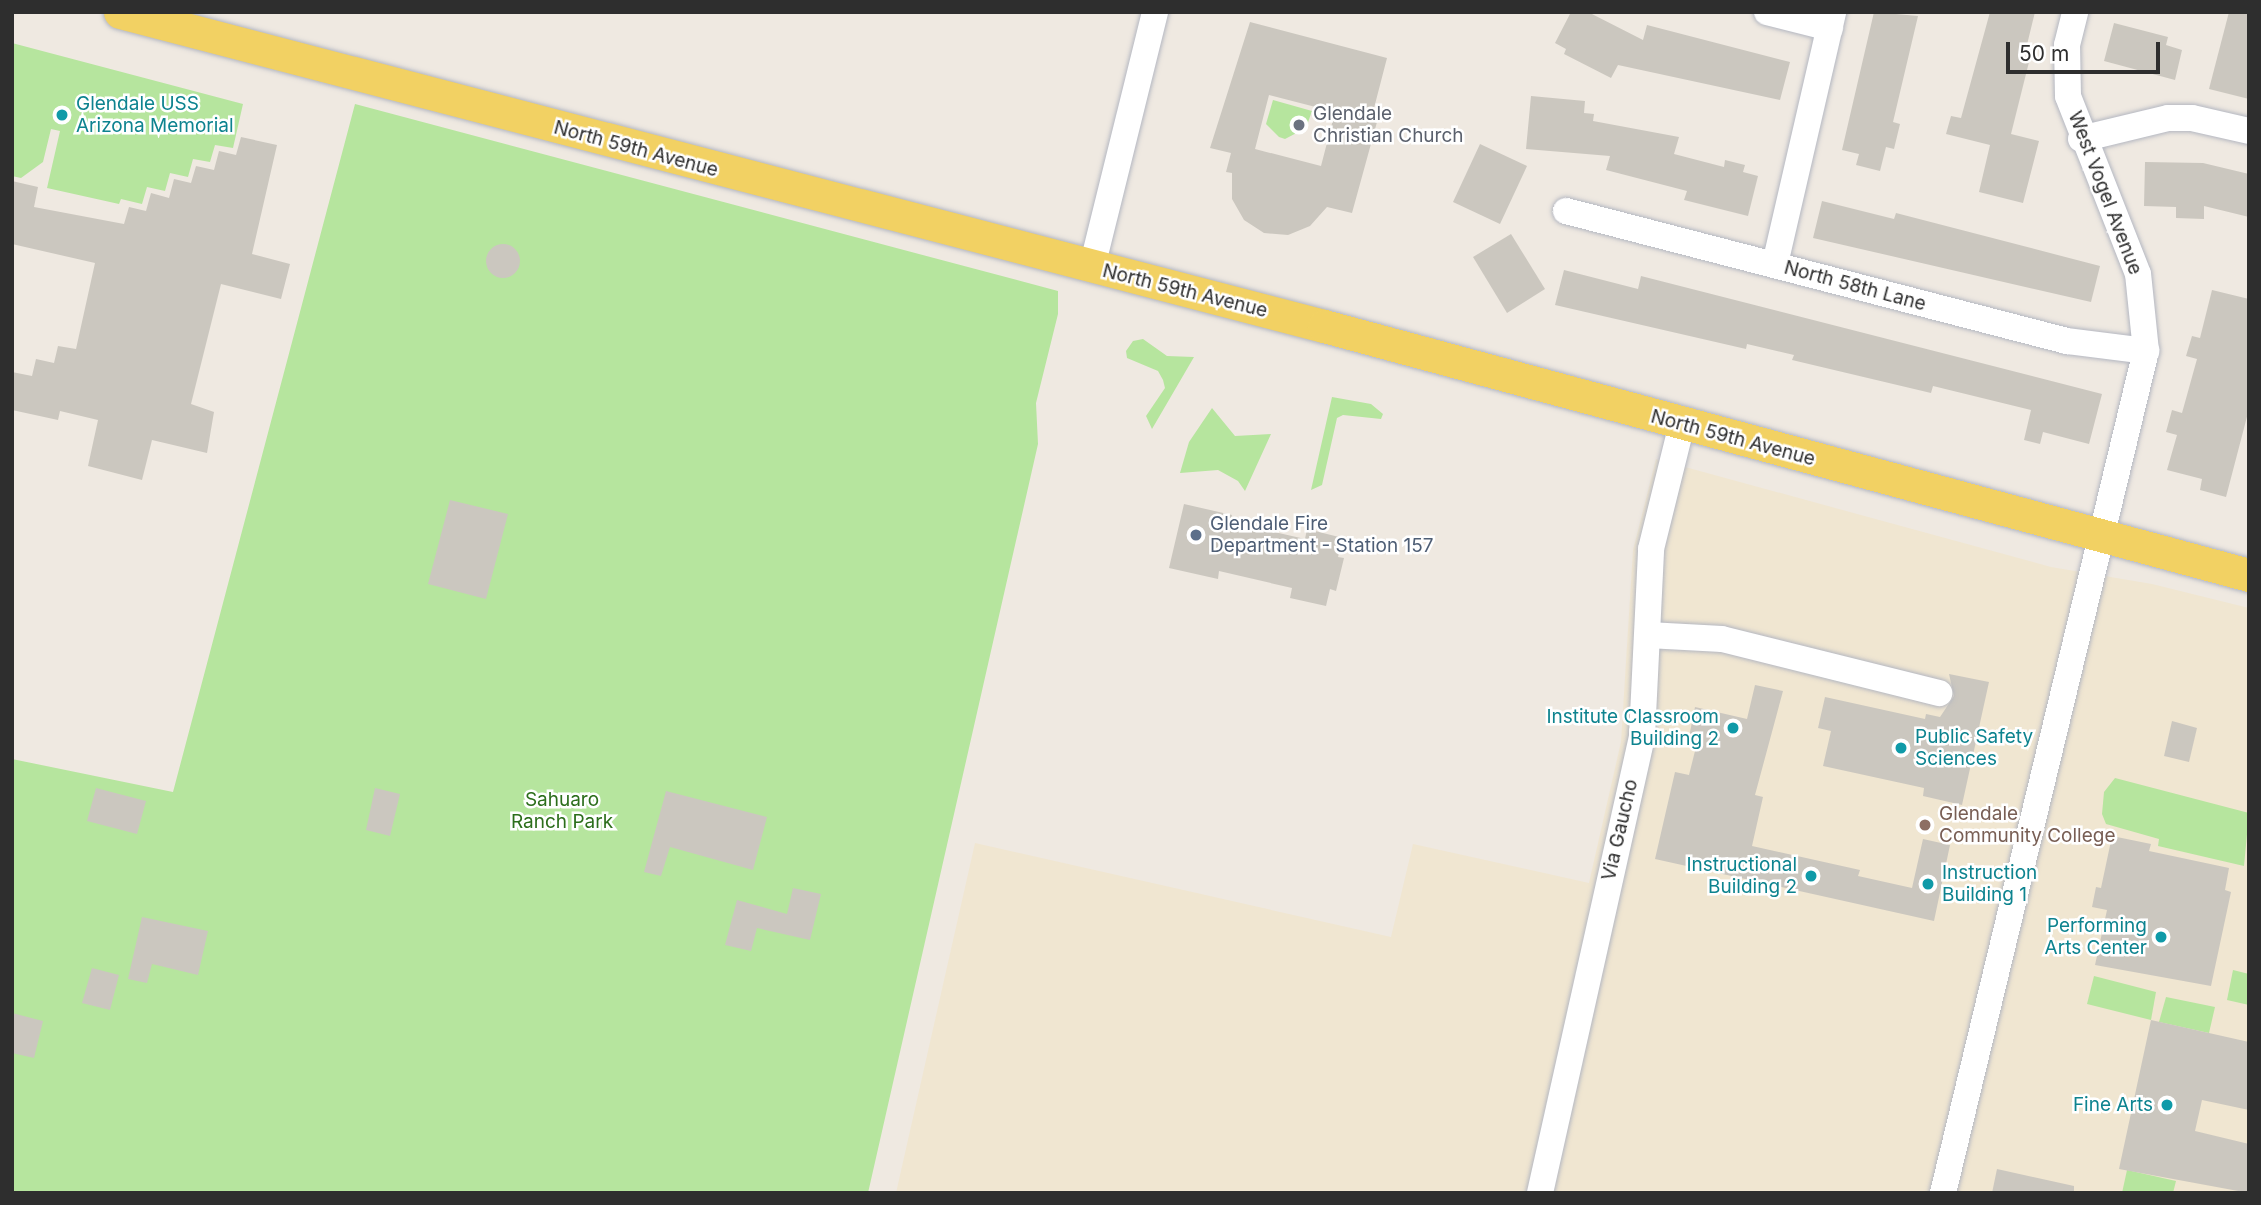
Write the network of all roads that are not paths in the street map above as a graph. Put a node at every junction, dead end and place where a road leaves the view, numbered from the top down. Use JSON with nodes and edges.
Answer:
{"nodes":[{"id":1,"x":120,"y":12,"type":"edge"},
{"id":2,"x":1154,"y":12,"type":"edge"},
{"id":3,"x":1768,"y":12,"type":"edge"},
{"id":4,"x":2075,"y":12,"type":"edge"},
{"id":5,"x":1831,"y":20,"type":"edge"},
{"id":6,"x":2249,"y":131,"type":"edge"},
{"id":7,"x":2081,"y":139,"type":"junction"},
{"id":8,"x":1566,"y":211,"type":"dead end"},
{"id":9,"x":1774,"y":264,"type":"junction"},
{"id":10,"x":1092,"y":267,"type":"junction"},
{"id":11,"x":2146,"y":352,"type":"junction"},
{"id":12,"x":1682,"y":424,"type":"junction"},
{"id":13,"x":2099,"y":536,"type":"junction"},
{"id":14,"x":2249,"y":575,"type":"edge"},
{"id":15,"x":1648,"y":635,"type":"junction"},
{"id":16,"x":1939,"y":693,"type":"dead end"},
{"id":17,"x":1539,"y":1193,"type":"edge"},
{"id":18,"x":1943,"y":1193,"type":"edge"}],
"edges":[{"from":1,"to":10,"type":"main road","name":"North 59th Avenue"},
{"from":2,"to":10,"type":"street"},
{"from":3,"to":5,"type":"street"},
{"from":4,"to":7,"type":"street","name":"West Vogel Avenue"},
{"from":5,"to":9,"type":"street"},
{"from":6,"to":7,"type":"street"},
{"from":7,"to":11,"type":"street","name":"West Vogel Avenue"},
{"from":8,"to":9,"type":"street","name":"North 58th Lane"},
{"from":9,"to":11,"type":"street","name":"North 58th Lane"},
{"from":10,"to":12,"type":"main road","name":"North 59th Avenue"},
{"from":11,"to":13,"type":"street","name":"West Vogel Avenue"},
{"from":12,"to":13,"type":"main road","name":"North 59th Avenue"},
{"from":12,"to":15,"type":"street","name":"Via Gaucho"},
{"from":13,"to":14,"type":"main road","name":"North 59th Avenue"},
{"from":13,"to":18,"type":"street","name":"West Vogel Avenue"},
{"from":15,"to":16,"type":"street"},
{"from":15,"to":17,"type":"street","name":"Via Gaucho"}]}
